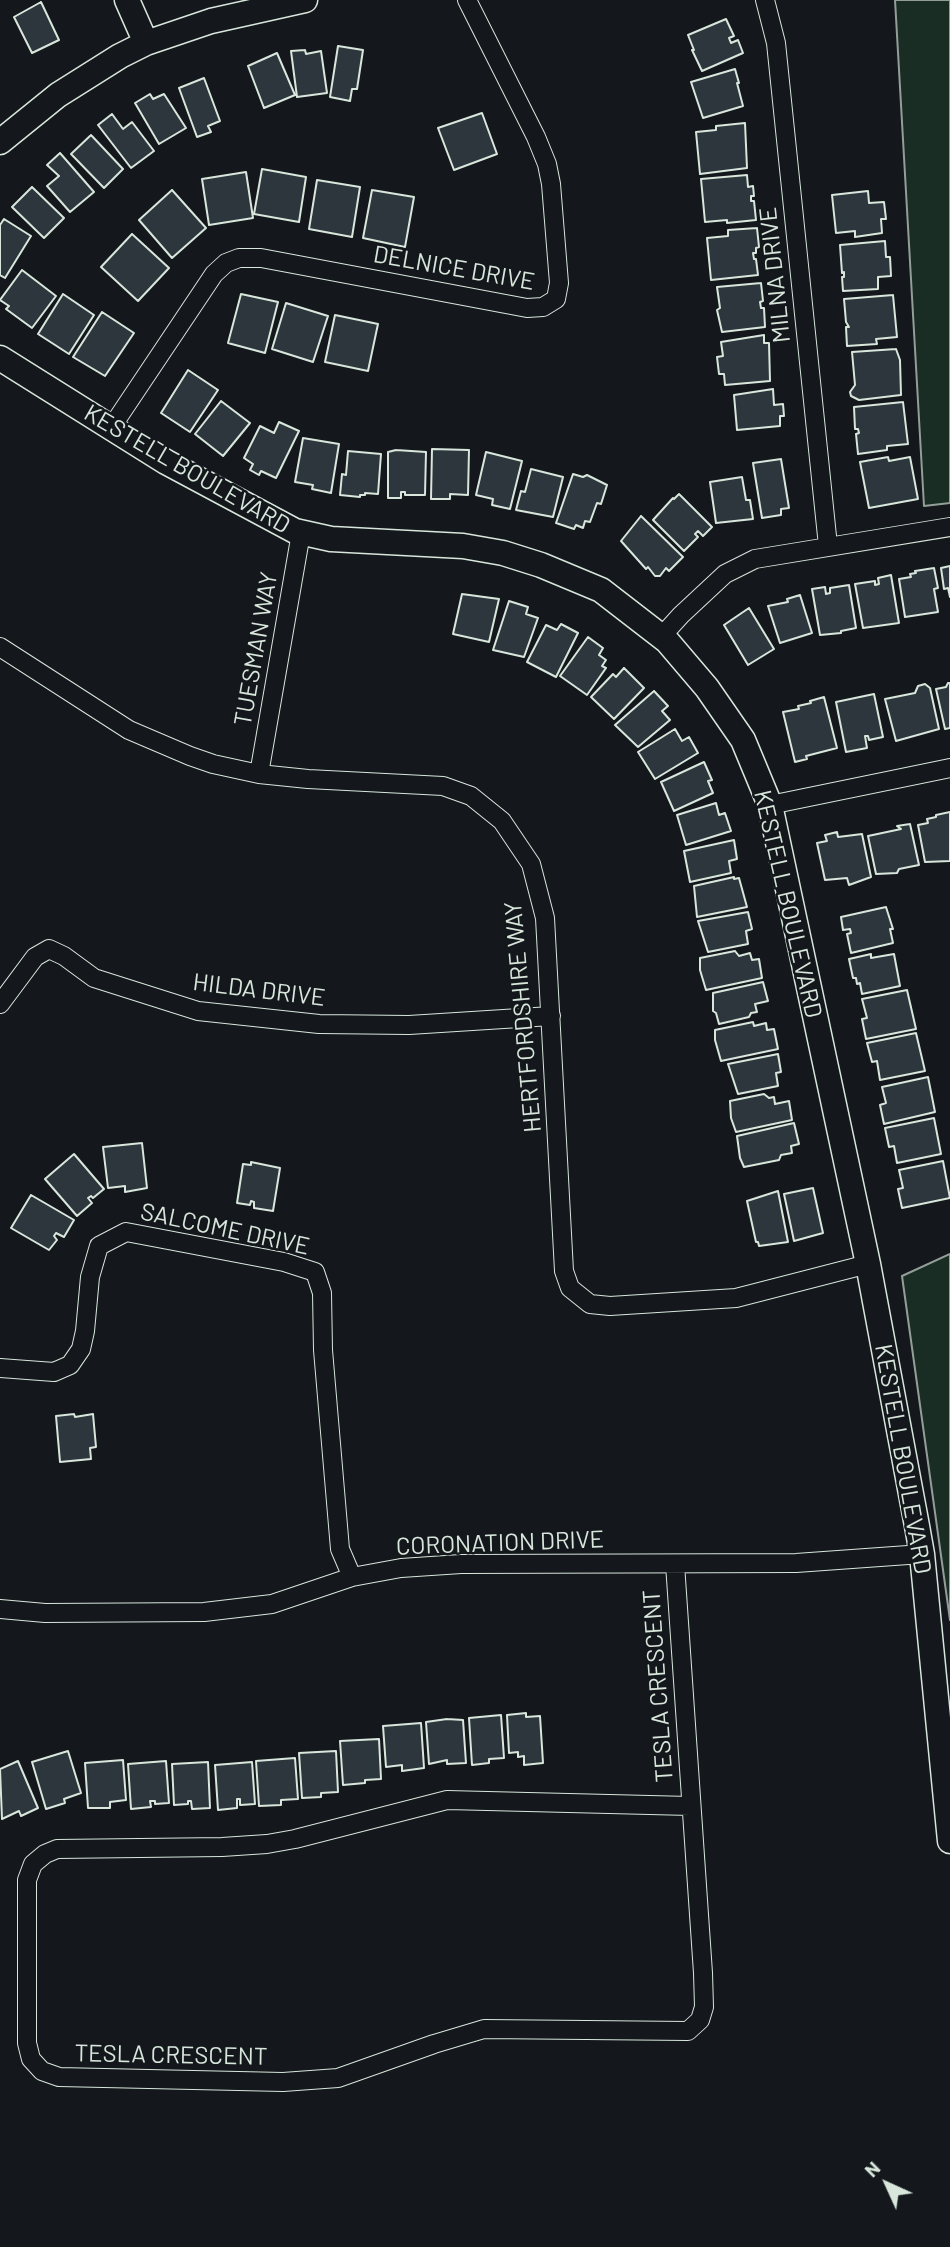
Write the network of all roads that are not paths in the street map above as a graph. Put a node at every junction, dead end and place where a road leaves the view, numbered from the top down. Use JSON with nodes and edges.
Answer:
{"nodes":[{"id":1,"x":127,"y":0,"type":"edge"},
{"id":2,"x":305,"y":0,"type":"edge"},
{"id":3,"x":467,"y":0,"type":"edge"},
{"id":4,"x":765,"y":0,"type":"edge"},
{"id":5,"x":146,"y":43,"type":"junction"},
{"id":6,"x":0,"y":142,"type":"edge"},
{"id":7,"x":0,"y":358,"type":"edge"},
{"id":8,"x":111,"y":428,"type":"junction"},
{"id":9,"x":950,"y":527,"type":"edge"},
{"id":10,"x":300,"y":533,"type":"junction"},
{"id":11,"x":828,"y":547,"type":"junction"},
{"id":12,"x":661,"y":637,"type":"junction"},
{"id":13,"x":0,"y":647,"type":"edge"},
{"id":14,"x":950,"y":768,"type":"edge"},
{"id":15,"x":258,"y":774,"type":"junction"},
{"id":16,"x":770,"y":805,"type":"junction"},
{"id":17,"x":0,"y":1004,"type":"edge"},
{"id":18,"x":551,"y":1016,"type":"junction"},
{"id":19,"x":868,"y":1264,"type":"junction"},
{"id":20,"x":0,"y":1368,"type":"edge"},
{"id":21,"x":922,"y":1554,"type":"junction"},
{"id":22,"x":675,"y":1563,"type":"junction"},
{"id":23,"x":352,"y":1577,"type":"junction"},
{"id":24,"x":0,"y":1609,"type":"edge"},
{"id":25,"x":690,"y":1806,"type":"junction"},
{"id":26,"x":950,"y":1841,"type":"edge"}],
"edges":[{"from":1,"to":5,"type":"street"},
{"from":2,"to":5,"type":"street"},
{"from":3,"to":8,"type":"street","name":"DELNICE DRIVE"},
{"from":4,"to":11,"type":"street","name":"MILNA DRIVE"},
{"from":5,"to":6,"type":"street"},
{"from":7,"to":8,"type":"street","name":"KESTELL BOULEVARD"},
{"from":8,"to":10,"type":"street","name":"KESTELL BOULEVARD"},
{"from":9,"to":11,"type":"street"},
{"from":10,"to":12,"type":"street","name":"KESTELL BOULEVARD"},
{"from":10,"to":15,"type":"street","name":"TUESMAN WAY"},
{"from":11,"to":12,"type":"street"},
{"from":12,"to":16,"type":"street","name":"KESTELL BOULEVARD"},
{"from":13,"to":15,"type":"street","name":"HERTFORDSHIRE WAY"},
{"from":14,"to":16,"type":"street"},
{"from":15,"to":18,"type":"street","name":"HERTFORDSHIRE WAY"},
{"from":16,"to":19,"type":"street","name":"KESTELL BOULEVARD"},
{"from":17,"to":18,"type":"street","name":"HILDA DRIVE"},
{"from":18,"to":19,"type":"street","name":"HERTFORDSHIRE WAY"},
{"from":19,"to":21,"type":"street","name":"KESTELL BOULEVARD"},
{"from":20,"to":23,"type":"street","name":"SALCOME DRIVE"},
{"from":21,"to":22,"type":"street","name":"CORONATION DRIVE"},
{"from":21,"to":26,"type":"street","name":"KESTELL BOULEVARD"},
{"from":22,"to":23,"type":"street","name":"CORONATION DRIVE"},
{"from":22,"to":25,"type":"street","name":"TESLA CRESCENT"},
{"from":23,"to":24,"type":"street","name":"CORONATION DRIVE"},
{"from":25,"to":25,"type":"street","name":"TESLA CRESCENT"}]}
